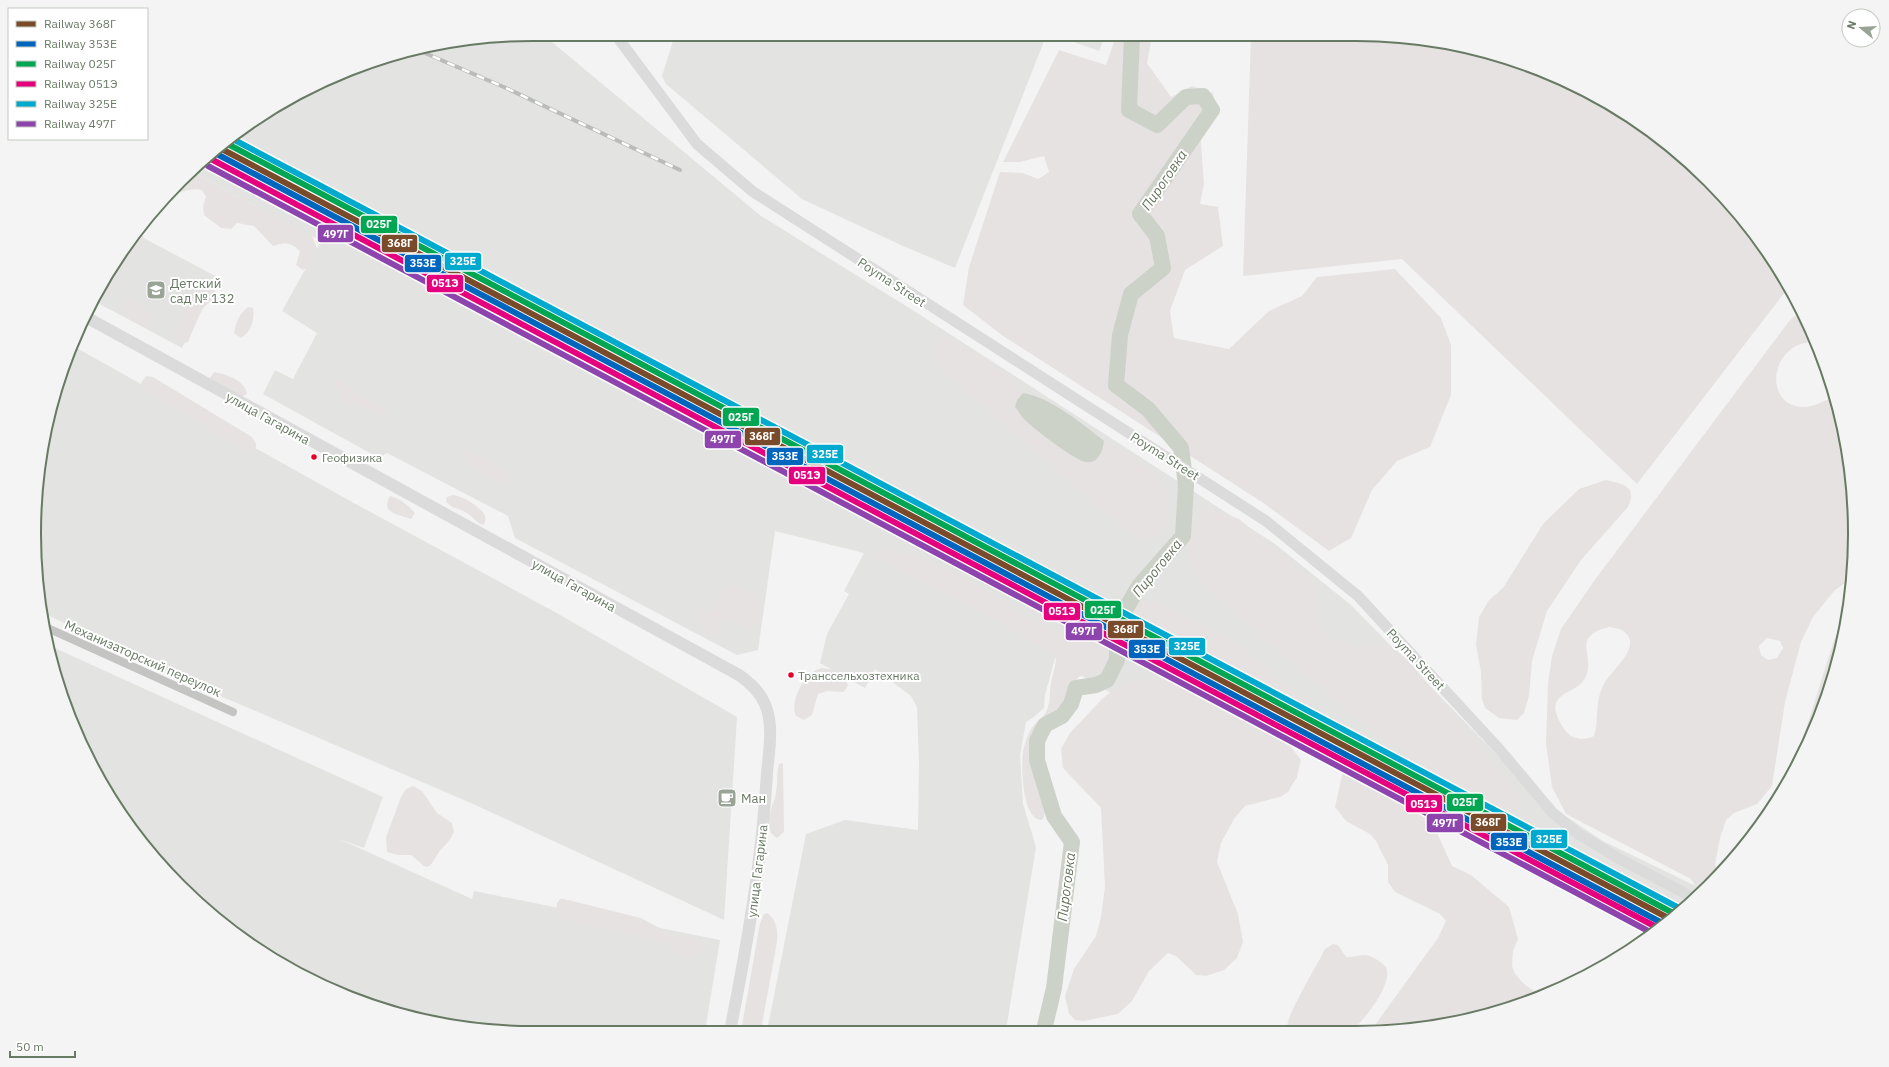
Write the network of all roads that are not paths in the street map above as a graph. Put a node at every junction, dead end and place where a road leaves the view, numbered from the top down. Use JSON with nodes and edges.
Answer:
{"nodes":[{"id":1,"x":620,"y":41,"type":"edge"},
{"id":2,"x":90,"y":319,"type":"edge"},
{"id":3,"x":50,"y":629,"type":"edge"},
{"id":4,"x":233,"y":712,"type":"dead end"},
{"id":5,"x":1689,"y":896,"type":"edge"},
{"id":6,"x":731,"y":1026,"type":"edge"}],
"edges":[{"from":1,"to":5,"type":"main road","name":"Poyma Street"},
{"from":2,"to":6,"type":"main road","name":"улица Гагарина"},
{"from":3,"to":4,"type":"street","name":"Механизаторский переулок"}]}
